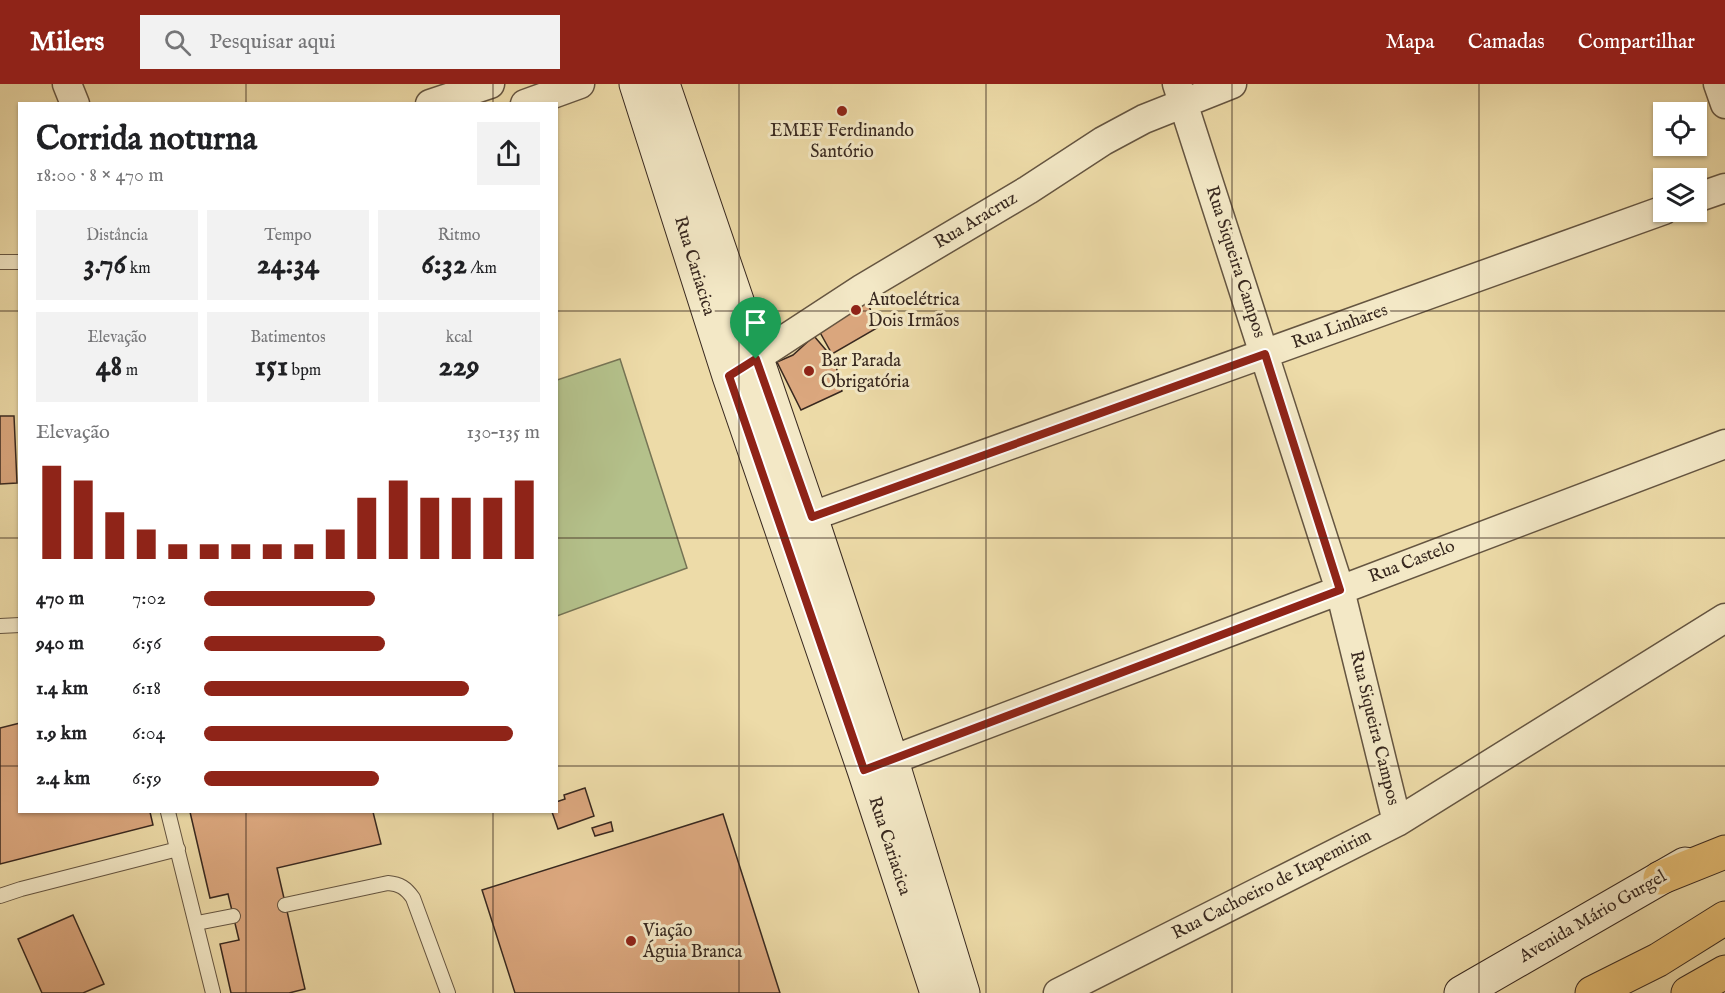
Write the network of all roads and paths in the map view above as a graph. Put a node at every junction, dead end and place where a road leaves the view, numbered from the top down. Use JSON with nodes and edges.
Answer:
{"nodes":[{"id":1,"x":67,"y":84,"type":"edge"},
{"id":2,"x":490,"y":84,"type":"edge"},
{"id":3,"x":580,"y":84,"type":"edge"},
{"id":4,"x":636,"y":84,"type":"edge"},
{"id":5,"x":663,"y":84,"type":"edge"},
{"id":6,"x":1232,"y":84,"type":"edge"},
{"id":7,"x":1718,"y":84,"type":"edge"},
{"id":8,"x":1180,"y":93,"type":"edge"},
{"id":9,"x":74,"y":102,"type":"edge"},
{"id":10,"x":436,"y":102,"type":"edge"},
{"id":11,"x":530,"y":102,"type":"edge"},
{"id":12,"x":1725,"y":104,"type":"edge"},
{"id":13,"x":1725,"y":188,"type":"edge"},
{"id":14,"x":1707,"y":194,"type":"edge"},
{"id":15,"x":1653,"y":214,"type":"edge"},
{"id":16,"x":0,"y":262,"type":"edge"},
{"id":17,"x":18,"y":262,"type":"edge"},
{"id":18,"x":1265,"y":354,"type":"junction"},
{"id":19,"x":756,"y":359,"type":"junction"},
{"id":20,"x":729,"y":376,"type":"junction"},
{"id":21,"x":1725,"y":444,"type":"edge"},
{"id":22,"x":812,"y":517,"type":"junction"},
{"id":23,"x":779,"y":528,"type":"junction"},
{"id":24,"x":1340,"y":590,"type":"junction"},
{"id":25,"x":1725,"y":618,"type":"edge"},
{"id":26,"x":18,"y":625,"type":"edge"},
{"id":27,"x":0,"y":626,"type":"edge"},
{"id":28,"x":878,"y":765,"type":"junction"},
{"id":29,"x":168,"y":813,"type":"edge"},
{"id":30,"x":1396,"y":822,"type":"junction"},
{"id":31,"x":1725,"y":840,"type":"edge"},
{"id":32,"x":178,"y":849,"type":"junction"},
{"id":33,"x":1725,"y":852,"type":"edge"},
{"id":34,"x":1660,"y":878,"type":"junction"},
{"id":35,"x":0,"y":896,"type":"edge"},
{"id":36,"x":285,"y":905,"type":"dead end"},
{"id":37,"x":233,"y":916,"type":"dead end"},
{"id":38,"x":1725,"y":918,"type":"edge"},
{"id":39,"x":197,"y":923,"type":"junction"},
{"id":40,"x":1725,"y":972,"type":"edge"},
{"id":41,"x":213,"y":993,"type":"edge"},
{"id":42,"x":448,"y":993,"type":"edge"},
{"id":43,"x":937,"y":993,"type":"edge"},
{"id":44,"x":963,"y":993,"type":"edge"},
{"id":45,"x":1058,"y":993,"type":"edge"},
{"id":46,"x":1461,"y":993,"type":"edge"},
{"id":47,"x":1592,"y":993,"type":"edge"},
{"id":48,"x":1688,"y":993,"type":"edge"}],
"edges":[{"from":1,"to":9,"type":"street"},
{"from":2,"to":10,"type":"street"},
{"from":3,"to":11,"type":"street"},
{"from":4,"to":20,"type":"street","name":"Rua Cariacica"},
{"from":5,"to":19,"type":"street","name":"Rua Cariacica"},
{"from":6,"to":8,"type":"street","name":"Rua Aracruz"},
{"from":7,"to":12,"type":"street"},
{"from":8,"to":18,"type":"street","name":"Rua Siqueira Campos"},
{"from":8,"to":19,"type":"street","name":"Rua Aracruz"},
{"from":13,"to":14,"type":"street"},
{"from":15,"to":18,"type":"street","name":"Rua Linhares"},
{"from":16,"to":17,"type":"lane"},
{"from":18,"to":22,"type":"street","name":"Rua Linhares"},
{"from":18,"to":24,"type":"street","name":"Rua Siqueira Campos"},
{"from":19,"to":20,"type":"street","name":"Rua Aracruz"},
{"from":19,"to":22,"type":"street","name":"Rua Cariacica"},
{"from":20,"to":23,"type":"street","name":"Rua Cariacica"},
{"from":21,"to":24,"type":"street","name":"Rua Castelo"},
{"from":22,"to":23,"type":"street","name":"Rua Linhares"},
{"from":22,"to":28,"type":"street","name":"Rua Cariacica"},
{"from":23,"to":28,"type":"street","name":"Rua Cariacica"},
{"from":24,"to":28,"type":"street","name":"Rua Castelo"},
{"from":24,"to":30,"type":"street","name":"Rua Siqueira Campos"},
{"from":25,"to":30,"type":"street","name":"Rua Cachoeiro de Itapemirim"},
{"from":26,"to":27,"type":"lane"},
{"from":28,"to":43,"type":"street","name":"Rua Cariacica"},
{"from":28,"to":44,"type":"street","name":"Rua Cariacica"},
{"from":29,"to":32,"type":"lane"},
{"from":30,"to":45,"type":"street","name":"Rua Cachoeiro de Itapemirim"},
{"from":31,"to":34,"type":"street","name":"Avenida Mário Gurgel"},
{"from":32,"to":35,"type":"lane"},
{"from":32,"to":39,"type":"lane"},
{"from":33,"to":34,"type":"main road"},
{"from":34,"to":46,"type":"street","name":"Avenida Mário Gurgel"},
{"from":36,"to":42,"type":"lane"},
{"from":37,"to":39,"type":"lane"},
{"from":38,"to":47,"type":"main road"},
{"from":39,"to":41,"type":"lane"},
{"from":40,"to":48,"type":"main road"}]}
